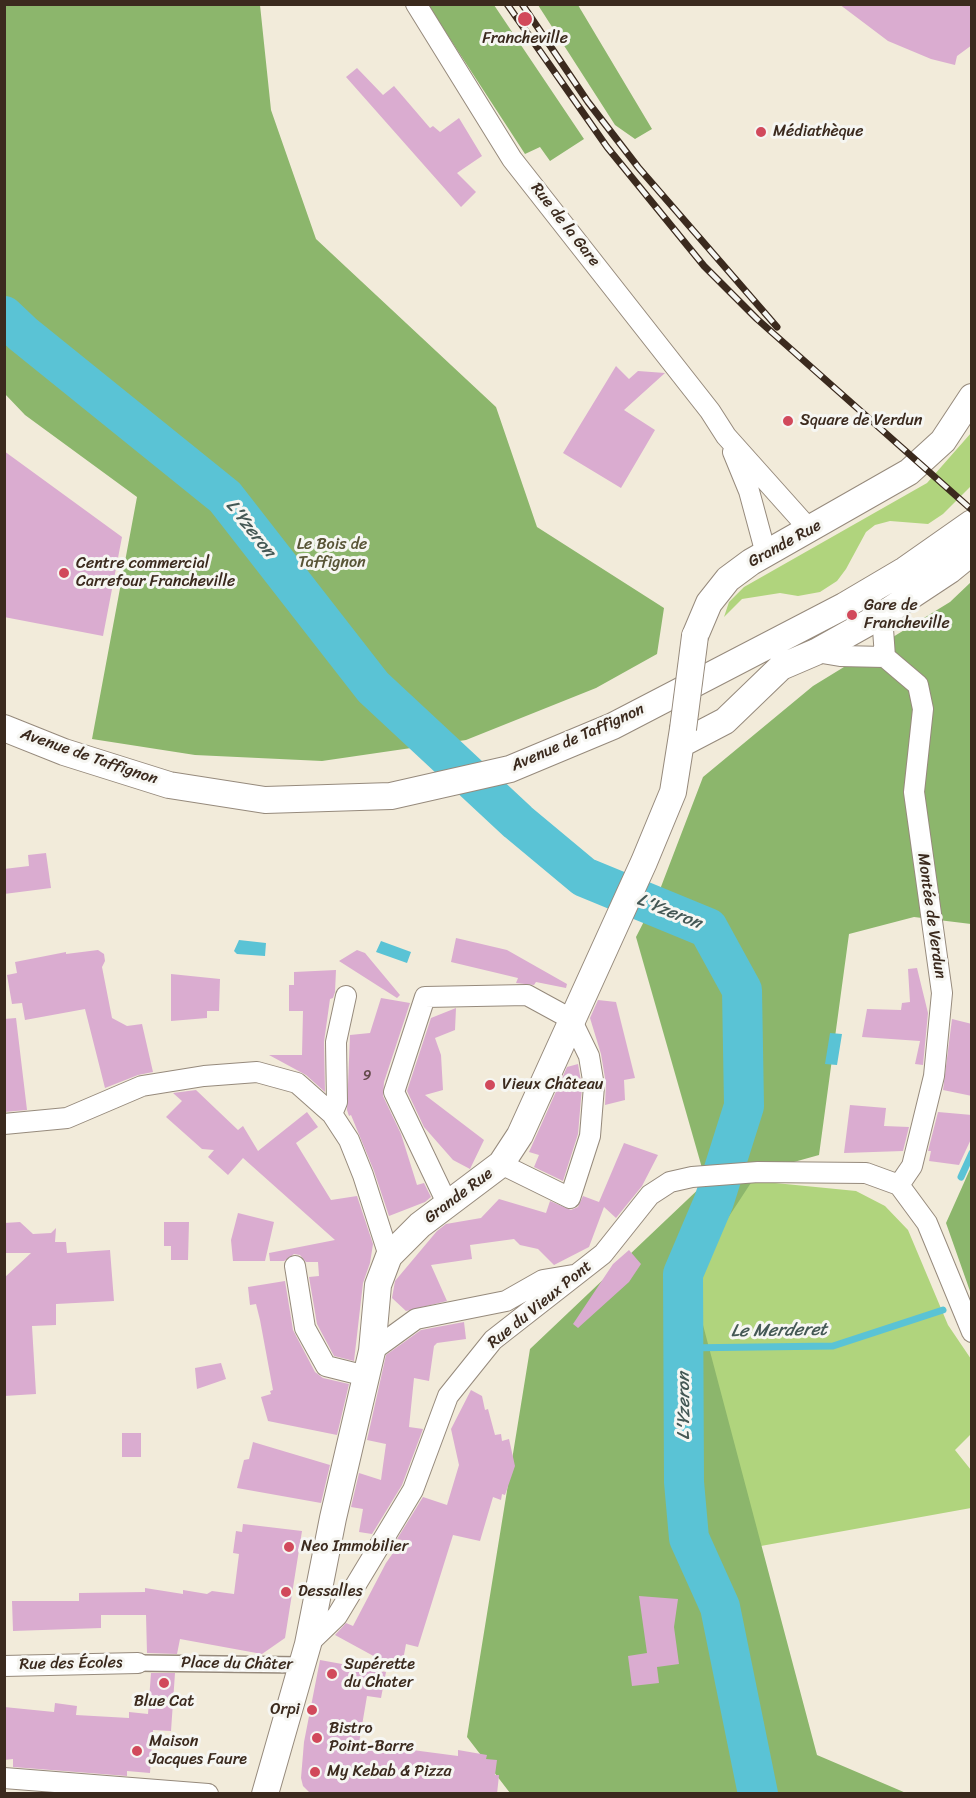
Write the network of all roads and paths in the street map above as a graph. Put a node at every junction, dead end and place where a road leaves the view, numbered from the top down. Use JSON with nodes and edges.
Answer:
{"nodes":[{"id":1,"x":416,"y":4,"type":"edge"},
{"id":2,"x":970,"y":403,"type":"edge"},
{"id":3,"x":726,"y":436,"type":"junction"},
{"id":4,"x":972,"y":523,"type":"edge"},
{"id":5,"x":810,"y":531,"type":"junction"},
{"id":6,"x":972,"y":552,"type":"edge"},
{"id":7,"x":766,"y":554,"type":"junction"},
{"id":8,"x":882,"y":615,"type":"junction"},
{"id":9,"x":816,"y":652,"type":"junction"},
{"id":10,"x":885,"y":657,"type":"junction"},
{"id":11,"x":4,"y":728,"type":"edge"},
{"id":12,"x":682,"y":737,"type":"junction"},
{"id":13,"x":346,"y":996,"type":"dead end"},
{"id":14,"x":575,"y":1011,"type":"junction"},
{"id":15,"x":332,"y":1114,"type":"junction"},
{"id":16,"x":4,"y":1124,"type":"edge"},
{"id":17,"x":501,"y":1164,"type":"junction"},
{"id":18,"x":899,"y":1185,"type":"junction"},
{"id":19,"x":448,"y":1205,"type":"junction"},
{"id":20,"x":390,"y":1256,"type":"junction"},
{"id":21,"x":295,"y":1266,"type":"dead end"},
{"id":22,"x":577,"y":1274,"type":"junction"},
{"id":23,"x":972,"y":1332,"type":"edge"},
{"id":24,"x":372,"y":1351,"type":"junction"},
{"id":25,"x":366,"y":1377,"type":"junction"},
{"id":26,"x":304,"y":1655,"type":"junction"},
{"id":27,"x":138,"y":1663,"type":"joint"},
{"id":28,"x":4,"y":1666,"type":"edge"},
{"id":29,"x":4,"y":1778,"type":"edge"},
{"id":30,"x":265,"y":1792,"type":"edge"},
{"id":31,"x":208,"y":1794,"type":"edge"}],
"edges":[{"from":1,"to":3,"type":"street","name":"Rue de la Gare"},
{"from":2,"to":5,"type":"street","name":"Grande Rue"},
{"from":3,"to":5,"type":"street","name":"Rue de la Gare"},
{"from":3,"to":7,"type":"street","name":"Rue de la Gare"},
{"from":4,"to":11,"type":"street","name":"Avenue de Taffignon"},
{"from":5,"to":7,"type":"street","name":"Grande Rue"},
{"from":6,"to":8,"type":"street"},
{"from":7,"to":12,"type":"street","name":"Grande Rue","bridge":true},
{"from":8,"to":9,"type":"street"},
{"from":8,"to":10,"type":"street"},
{"from":9,"to":10,"type":"street"},
{"from":9,"to":12,"type":"street"},
{"from":10,"to":18,"type":"street","name":"Montée de Verdun"},
{"from":12,"to":14,"type":"street","name":"Grande Rue"},
{"from":13,"to":15,"type":"street"},
{"from":14,"to":17,"type":"street","name":"Grande Rue"},
{"from":14,"to":17,"type":"street"},
{"from":14,"to":19,"type":"street"},
{"from":15,"to":16,"type":"street"},
{"from":15,"to":20,"type":"street"},
{"from":17,"to":19,"type":"street","name":"Grande Rue"},
{"from":18,"to":22,"type":"street","name":"Rue du Vieux Pont"},
{"from":18,"to":23,"type":"street"},
{"from":19,"to":20,"type":"street","name":"Grande Rue"},
{"from":20,"to":24,"type":"street","name":"Grande Rue"},
{"from":21,"to":25,"type":"street"},
{"from":22,"to":24,"type":"street"},
{"from":22,"to":26,"type":"street","name":"Rue du Vieux Pont"},
{"from":24,"to":25,"type":"street","name":"Grande Rue"},
{"from":25,"to":26,"type":"street","name":"Grande Rue"},
{"from":26,"to":27,"type":"street","name":"Place du Châter"},
{"from":26,"to":30,"type":"street","name":"Place du Châter"},
{"from":27,"to":28,"type":"street","name":"Rue des Écoles"},
{"from":29,"to":31,"type":"street"}]}
